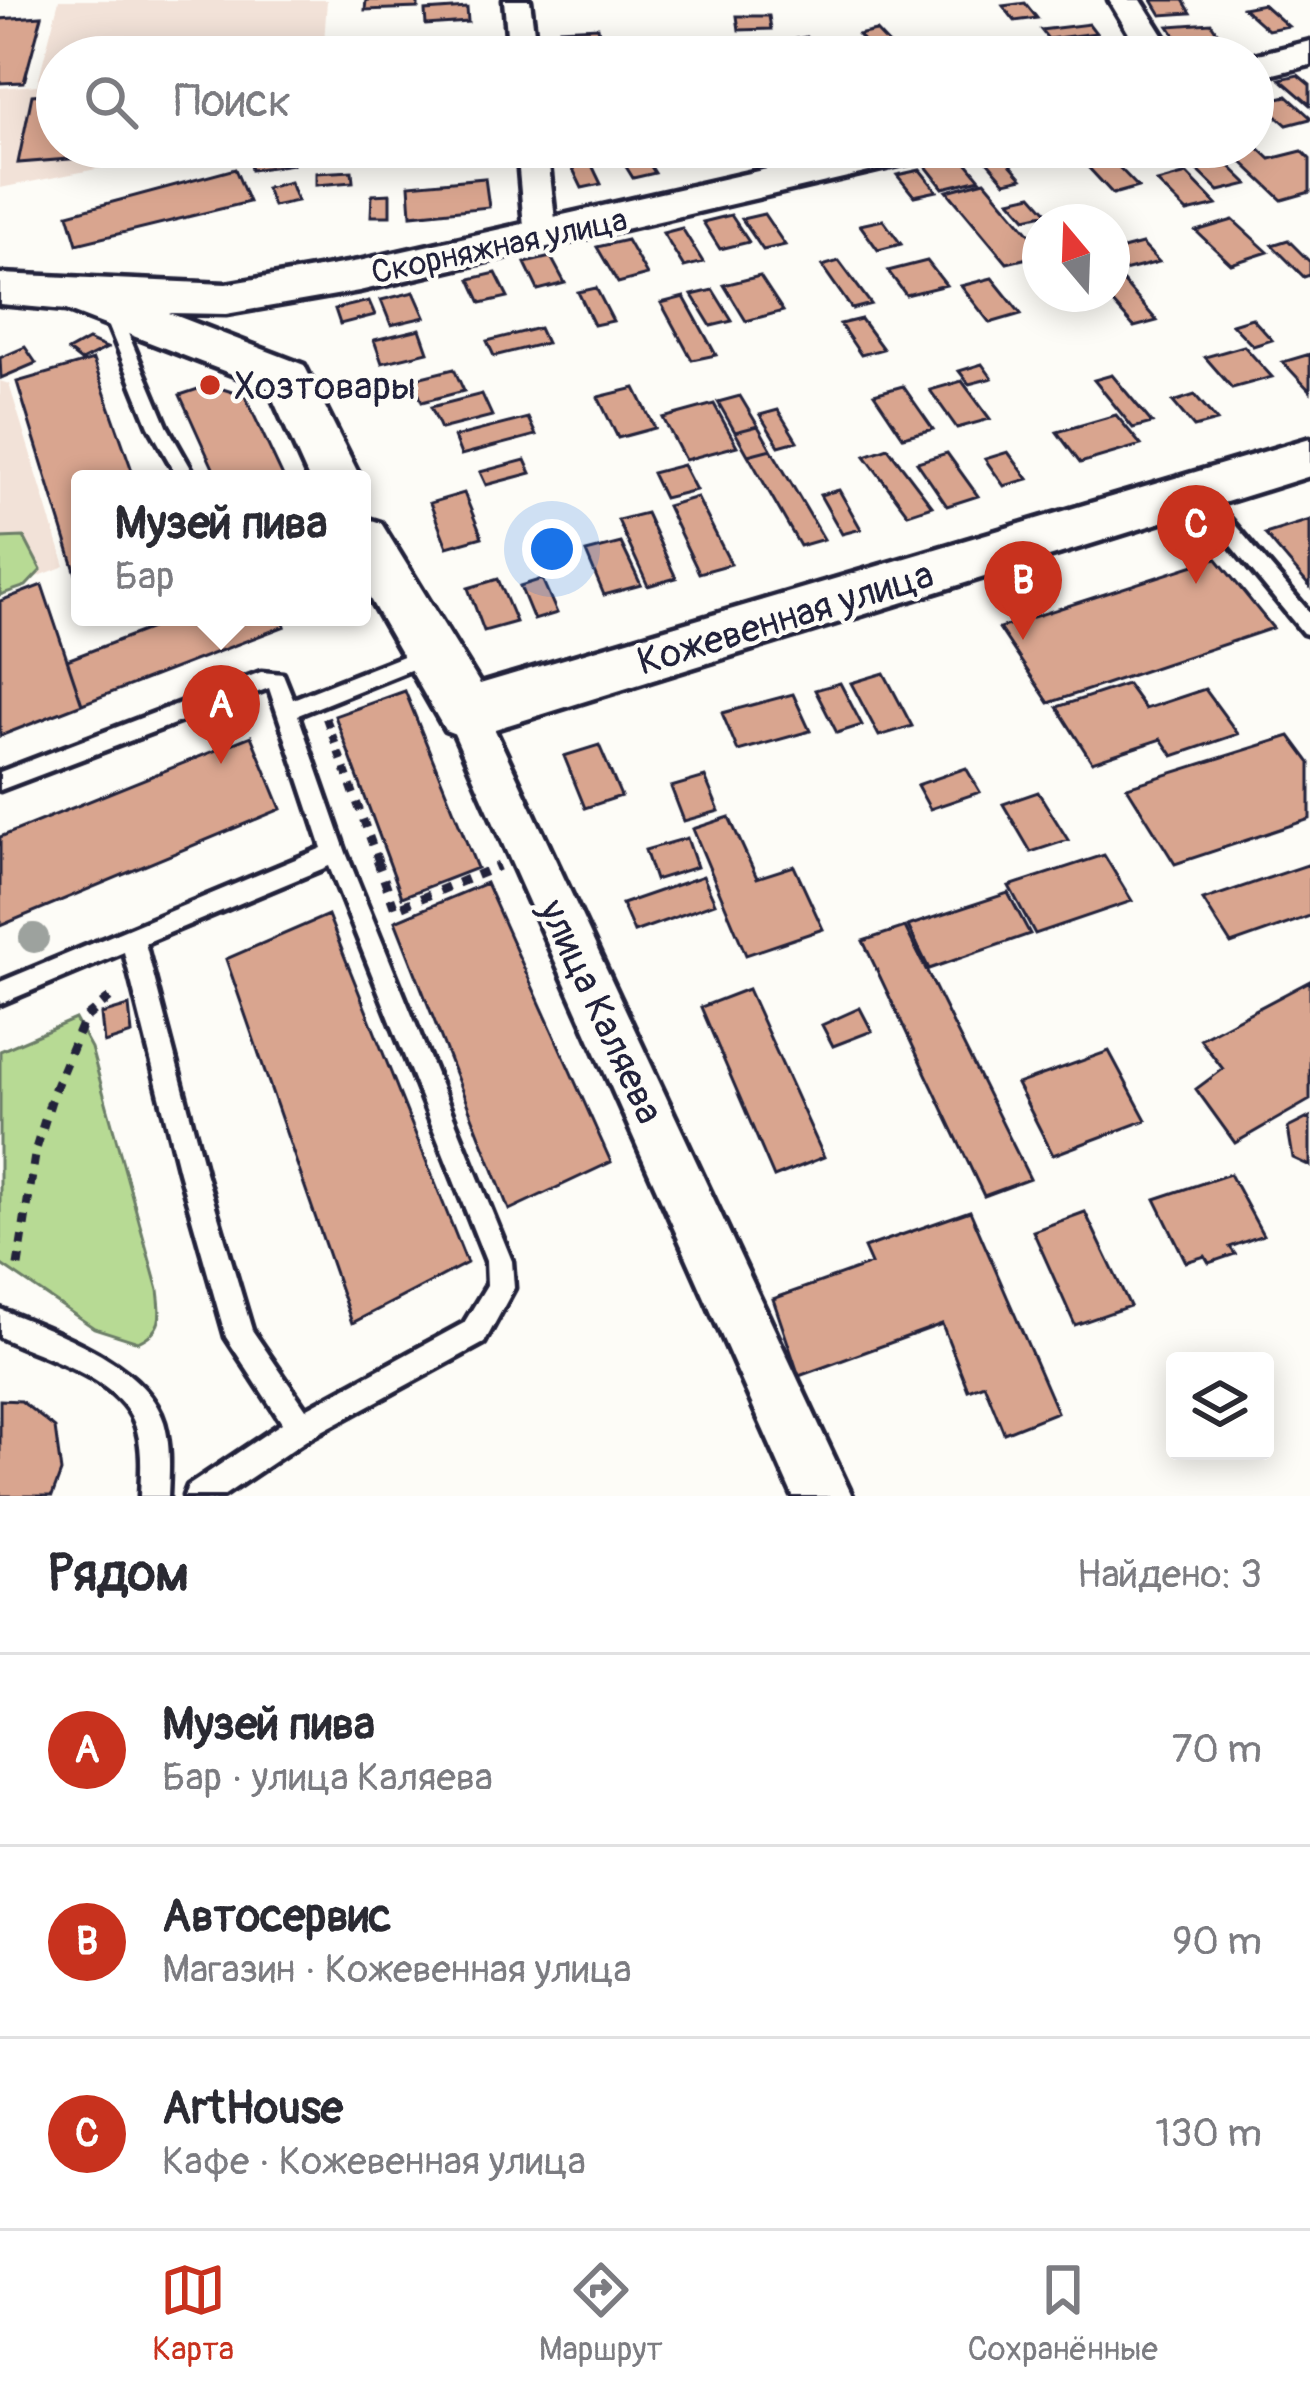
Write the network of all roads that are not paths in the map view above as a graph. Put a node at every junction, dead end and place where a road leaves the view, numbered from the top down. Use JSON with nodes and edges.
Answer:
{"nodes":[{"id":1,"x":517,"y":0,"type":"edge"},
{"id":2,"x":1125,"y":0,"type":"edge"},
{"id":3,"x":521,"y":36,"type":"edge"},
{"id":4,"x":1147,"y":36,"type":"edge"},
{"id":5,"x":1310,"y":53,"type":"edge"},
{"id":6,"x":1274,"y":62,"type":"edge"},
{"id":7,"x":534,"y":168,"type":"edge"},
{"id":8,"x":833,"y":168,"type":"edge"},
{"id":9,"x":541,"y":238,"type":"junction"},
{"id":10,"x":359,"y":276,"type":"junction"},
{"id":11,"x":0,"y":289,"type":"edge"},
{"id":12,"x":91,"y":304,"type":"junction"},
{"id":13,"x":287,"y":377,"type":"junction"},
{"id":14,"x":1310,"y":457,"type":"edge"},
{"id":15,"x":183,"y":470,"type":"edge"},
{"id":16,"x":331,"y":470,"type":"edge"},
{"id":17,"x":1196,"y":491,"type":"junction"},
{"id":18,"x":371,"y":553,"type":"edge"},
{"id":19,"x":1310,"y":627,"type":"edge"},
{"id":20,"x":428,"y":654,"type":"junction"},
{"id":21,"x":288,"y":710,"type":"junction"},
{"id":22,"x":466,"y":713,"type":"junction"},
{"id":23,"x":0,"y":781,"type":"edge"},
{"id":24,"x":334,"y":853,"type":"junction"},
{"id":25,"x":132,"y":938,"type":"junction"},
{"id":26,"x":0,"y":994,"type":"edge"},
{"id":27,"x":0,"y":1323,"type":"edge"},
{"id":28,"x":301,"y":1426,"type":"junction"},
{"id":29,"x":154,"y":1496,"type":"edge"},
{"id":30,"x":198,"y":1496,"type":"edge"},
{"id":31,"x":823,"y":1496,"type":"edge"}],
"edges":[{"from":1,"to":3,"type":"street"},
{"from":2,"to":4,"type":"street"},
{"from":5,"to":6,"type":"main road"},
{"from":7,"to":9,"type":"street"},
{"from":8,"to":9,"type":"main road","name":"Скорняжная улица"},
{"from":9,"to":10,"type":"main road","name":"Скорняжная улица"},
{"from":10,"to":12,"type":"main road","name":"Скорняжная улица"},
{"from":10,"to":13,"type":"main road"},
{"from":11,"to":12,"type":"main road"},
{"from":12,"to":13,"type":"main road"},
{"from":12,"to":15,"type":"lane"},
{"from":13,"to":16,"type":"main road"},
{"from":14,"to":17,"type":"main road","name":"Кожевенная улица"},
{"from":17,"to":19,"type":"lane"},
{"from":17,"to":22,"type":"main road","name":"Кожевенная улица"},
{"from":18,"to":20,"type":"main road","name":"улица Каляева"},
{"from":20,"to":21,"type":"lane"},
{"from":20,"to":22,"type":"main road","name":"улица Каляева"},
{"from":21,"to":23,"type":"lane"},
{"from":21,"to":24,"type":"lane"},
{"from":22,"to":31,"type":"street","name":"улица Каляева"},
{"from":24,"to":25,"type":"lane"},
{"from":24,"to":28,"type":"lane"},
{"from":25,"to":26,"type":"lane"},
{"from":25,"to":28,"type":"lane"},
{"from":27,"to":29,"type":"lane"},
{"from":28,"to":30,"type":"lane"}]}
